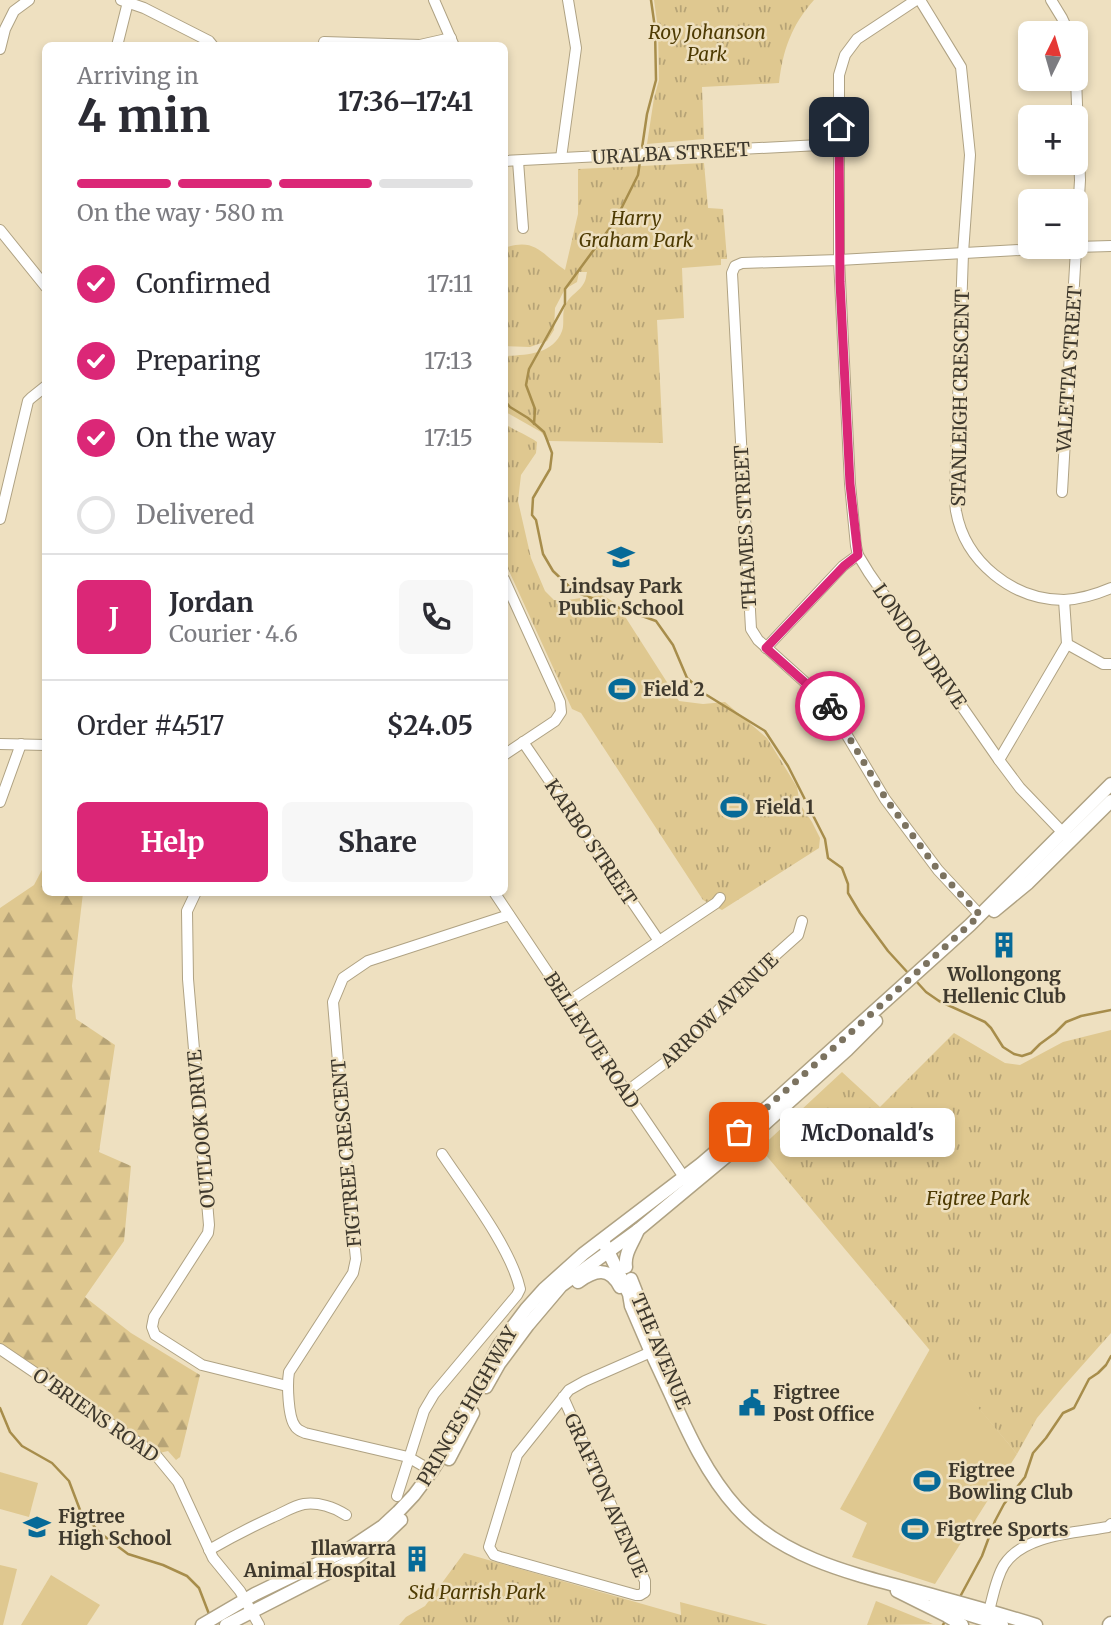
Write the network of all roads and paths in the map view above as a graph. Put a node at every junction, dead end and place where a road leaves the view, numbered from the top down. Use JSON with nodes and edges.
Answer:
{"nodes":[{"id":1,"x":29,"y":0,"type":"edge"},
{"id":2,"x":434,"y":0,"type":"edge"},
{"id":3,"x":568,"y":0,"type":"edge"},
{"id":4,"x":918,"y":0,"type":"edge"},
{"id":5,"x":1051,"y":0,"type":"edge"},
{"id":6,"x":124,"y":1,"type":"edge"},
{"id":7,"x":1063,"y":21,"type":"edge"},
{"id":8,"x":118,"y":42,"type":"edge"},
{"id":9,"x":210,"y":42,"type":"edge"},
{"id":10,"x":453,"y":42,"type":"edge"},
{"id":11,"x":0,"y":49,"type":"edge"},
{"id":12,"x":1077,"y":91,"type":"edge"},
{"id":13,"x":839,"y":144,"type":"junction"},
{"id":14,"x":561,"y":158,"type":"junction"},
{"id":15,"x":518,"y":160,"type":"junction"},
{"id":16,"x":508,"y":161,"type":"edge"},
{"id":17,"x":1079,"y":189,"type":"edge"},
{"id":18,"x":523,"y":228,"type":"dead end"},
{"id":19,"x":0,"y":230,"type":"edge"},
{"id":20,"x":1088,"y":246,"type":"edge"},
{"id":21,"x":1111,"y":246,"type":"edge"},
{"id":22,"x":1018,"y":250,"type":"edge"},
{"id":23,"x":963,"y":253,"type":"junction"},
{"id":24,"x":1075,"y":259,"type":"edge"},
{"id":25,"x":839,"y":260,"type":"junction"},
{"id":26,"x":42,"y":282,"type":"edge"},
{"id":27,"x":42,"y":389,"type":"edge"},
{"id":28,"x":1062,"y":492,"type":"dead end"},
{"id":29,"x":0,"y":519,"type":"edge"},
{"id":30,"x":858,"y":555,"type":"junction"},
{"id":31,"x":508,"y":588,"type":"edge"},
{"id":32,"x":1111,"y":588,"type":"edge"},
{"id":33,"x":1065,"y":600,"type":"junction"},
{"id":34,"x":1067,"y":644,"type":"junction"},
{"id":35,"x":766,"y":648,"type":"junction"},
{"id":36,"x":1111,"y":664,"type":"edge"},
{"id":37,"x":523,"y":742,"type":"junction"},
{"id":38,"x":0,"y":744,"type":"edge"},
{"id":39,"x":20,"y":744,"type":"junction"},
{"id":40,"x":42,"y":745,"type":"edge"},
{"id":41,"x":508,"y":752,"type":"edge"},
{"id":42,"x":999,"y":760,"type":"junction"},
{"id":43,"x":1111,"y":784,"type":"edge"},
{"id":44,"x":1111,"y":801,"type":"edge"},
{"id":45,"x":0,"y":802,"type":"edge"},
{"id":46,"x":1067,"y":836,"type":"junction"},
{"id":47,"x":193,"y":896,"type":"edge"},
{"id":48,"x":497,"y":896,"type":"edge"},
{"id":49,"x":720,"y":898,"type":"dead end"},
{"id":50,"x":509,"y":915,"type":"junction"},
{"id":51,"x":980,"y":915,"type":"junction"},
{"id":52,"x":802,"y":921,"type":"dead end"},
{"id":53,"x":659,"y":942,"type":"junction"},
{"id":54,"x":921,"y":974,"type":"junction"},
{"id":55,"x":568,"y":1002,"type":"junction"},
{"id":56,"x":626,"y":1092,"type":"junction"},
{"id":57,"x":442,"y":1154,"type":"dead end"},
{"id":58,"x":687,"y":1182,"type":"junction"},
{"id":59,"x":638,"y":1230,"type":"junction"},
{"id":60,"x":609,"y":1242,"type":"junction"},
{"id":61,"x":626,"y":1267,"type":"junction"},
{"id":62,"x":631,"y":1306,"type":"junction"},
{"id":63,"x":528,"y":1325,"type":"junction"},
{"id":64,"x":0,"y":1349,"type":"edge"},
{"id":65,"x":651,"y":1352,"type":"junction"},
{"id":66,"x":287,"y":1386,"type":"junction"},
{"id":67,"x":563,"y":1397,"type":"junction"},
{"id":68,"x":408,"y":1457,"type":"junction"},
{"id":69,"x":709,"y":1469,"type":"junction"},
{"id":70,"x":432,"y":1471,"type":"junction"},
{"id":71,"x":397,"y":1496,"type":"dead end"},
{"id":72,"x":346,"y":1515,"type":"dead end"},
{"id":73,"x":1111,"y":1524,"type":"edge"},
{"id":74,"x":209,"y":1550,"type":"junction"},
{"id":75,"x":873,"y":1580,"type":"junction"},
{"id":76,"x":248,"y":1605,"type":"junction"},
{"id":77,"x":229,"y":1618,"type":"edge"},
{"id":78,"x":986,"y":1619,"type":"edge"},
{"id":79,"x":202,"y":1625,"type":"edge"},
{"id":80,"x":259,"y":1625,"type":"edge"},
{"id":81,"x":962,"y":1625,"type":"edge"},
{"id":82,"x":1002,"y":1625,"type":"edge"},
{"id":83,"x":1036,"y":1625,"type":"edge"}],
"edges":[{"from":1,"to":11,"type":"street"},
{"from":2,"to":10,"type":"street"},
{"from":3,"to":14,"type":"street"},
{"from":4,"to":13,"type":"street","name":"LONDON DRIVE"},
{"from":4,"to":23,"type":"street","name":"STANLEIGH CRESCENT"},
{"from":5,"to":7,"type":"street"},
{"from":6,"to":8,"type":"street"},
{"from":6,"to":9,"type":"street"},
{"from":12,"to":17,"type":"street","name":"VALETTA STREET"},
{"from":13,"to":14,"type":"street","name":"URALBA STREET"},
{"from":13,"to":25,"type":"street","name":"LONDON DRIVE"},
{"from":14,"to":15,"type":"street","name":"URALBA STREET"},
{"from":15,"to":16,"type":"street","name":"URALBA STREET"},
{"from":15,"to":18,"type":"street"},
{"from":19,"to":26,"type":"street"},
{"from":20,"to":21,"type":"street"},
{"from":22,"to":23,"type":"street"},
{"from":23,"to":25,"type":"street"},
{"from":23,"to":33,"type":"street","name":"STANLEIGH CRESCENT"},
{"from":24,"to":28,"type":"street","name":"VALETTA STREET"},
{"from":25,"to":30,"type":"street","name":"LONDON DRIVE"},
{"from":25,"to":35,"type":"street","name":"THAMES STREET"},
{"from":27,"to":29,"type":"street"},
{"from":30,"to":35,"type":"street"},
{"from":30,"to":42,"type":"street","name":"LONDON DRIVE"},
{"from":31,"to":37,"type":"street"},
{"from":32,"to":33,"type":"street","name":"STANLEIGH CRESCENT"},
{"from":33,"to":34,"type":"street"},
{"from":34,"to":36,"type":"street"},
{"from":34,"to":42,"type":"street"},
{"from":35,"to":51,"type":"street","name":"THAMES STREET"},
{"from":37,"to":41,"type":"street"},
{"from":37,"to":53,"type":"street","name":"KARBO STREET"},
{"from":38,"to":39,"type":"street"},
{"from":39,"to":40,"type":"street"},
{"from":39,"to":45,"type":"street"},
{"from":42,"to":46,"type":"street","name":"LONDON DRIVE"},
{"from":43,"to":46,"type":"main road","name":"PRINCES HIGHWAY"},
{"from":44,"to":46,"type":"main road","name":"PRINCES HIGHWAY"},
{"from":46,"to":51,"type":"main road","name":"PRINCES HIGHWAY"},
{"from":46,"to":54,"type":"main road","name":"PRINCES HIGHWAY"},
{"from":47,"to":66,"type":"street","name":"OUTLOOK DRIVE"},
{"from":48,"to":50,"type":"street","name":"BELLEVUE ROAD"},
{"from":49,"to":53,"type":"street"},
{"from":50,"to":55,"type":"street","name":"BELLEVUE ROAD"},
{"from":50,"to":66,"type":"street","name":"FIGTREE CRESCENT"},
{"from":51,"to":54,"type":"main road","name":"PRINCES HIGHWAY"},
{"from":52,"to":56,"type":"street","name":"ARROW AVENUE"},
{"from":53,"to":55,"type":"street"},
{"from":54,"to":58,"type":"main road","name":"PRINCES HIGHWAY"},
{"from":55,"to":56,"type":"street","name":"BELLEVUE ROAD"},
{"from":56,"to":58,"type":"street","name":"BELLEVUE ROAD"},
{"from":57,"to":68,"type":"street","name":"PRINCES HIGHWAY"},
{"from":58,"to":59,"type":"main road","name":"PRINCES HIGHWAY"},
{"from":58,"to":60,"type":"main road","name":"PRINCES HIGHWAY"},
{"from":59,"to":60,"type":"main road","name":"PRINCES HIGHWAY"},
{"from":59,"to":61,"type":"main road"},
{"from":60,"to":61,"type":"main road","name":"THE AVENUE"},
{"from":60,"to":62,"type":"main road","name":"THE AVENUE"},
{"from":60,"to":63,"type":"main road","name":"PRINCES HIGHWAY"},
{"from":60,"to":70,"type":"main road","name":"PRINCES HIGHWAY"},
{"from":61,"to":69,"type":"main road","name":"THE AVENUE"},
{"from":62,"to":63,"type":"main road"},
{"from":62,"to":65,"type":"main road","name":"THE AVENUE"},
{"from":63,"to":76,"type":"main road","name":"PRINCES HIGHWAY"},
{"from":64,"to":74,"type":"street","name":"O'BRIENS ROAD"},
{"from":65,"to":67,"type":"street"},
{"from":65,"to":69,"type":"main road","name":"THE AVENUE"},
{"from":66,"to":68,"type":"street"},
{"from":67,"to":67,"type":"street","name":"GRAFTON AVENUE"},
{"from":68,"to":70,"type":"street"},
{"from":68,"to":71,"type":"street","name":"PRINCES HIGHWAY"},
{"from":69,"to":75,"type":"main road","name":"THE AVENUE"},
{"from":70,"to":76,"type":"main road","name":"PRINCES HIGHWAY"},
{"from":72,"to":74,"type":"street"},
{"from":73,"to":78,"type":"street"},
{"from":74,"to":76,"type":"street","name":"O'BRIENS ROAD"},
{"from":75,"to":78,"type":"main road","name":"THE AVENUE"},
{"from":75,"to":81,"type":"main road"},
{"from":76,"to":77,"type":"main road","name":"PRINCES HIGHWAY"},
{"from":76,"to":80,"type":"street","name":"O'BRIENS ROAD"},
{"from":77,"to":79,"type":"main road","name":"PRINCES HIGHWAY"},
{"from":78,"to":82,"type":"main road","name":"THE AVENUE"},
{"from":78,"to":83,"type":"main road","name":"THE AVENUE"}]}
